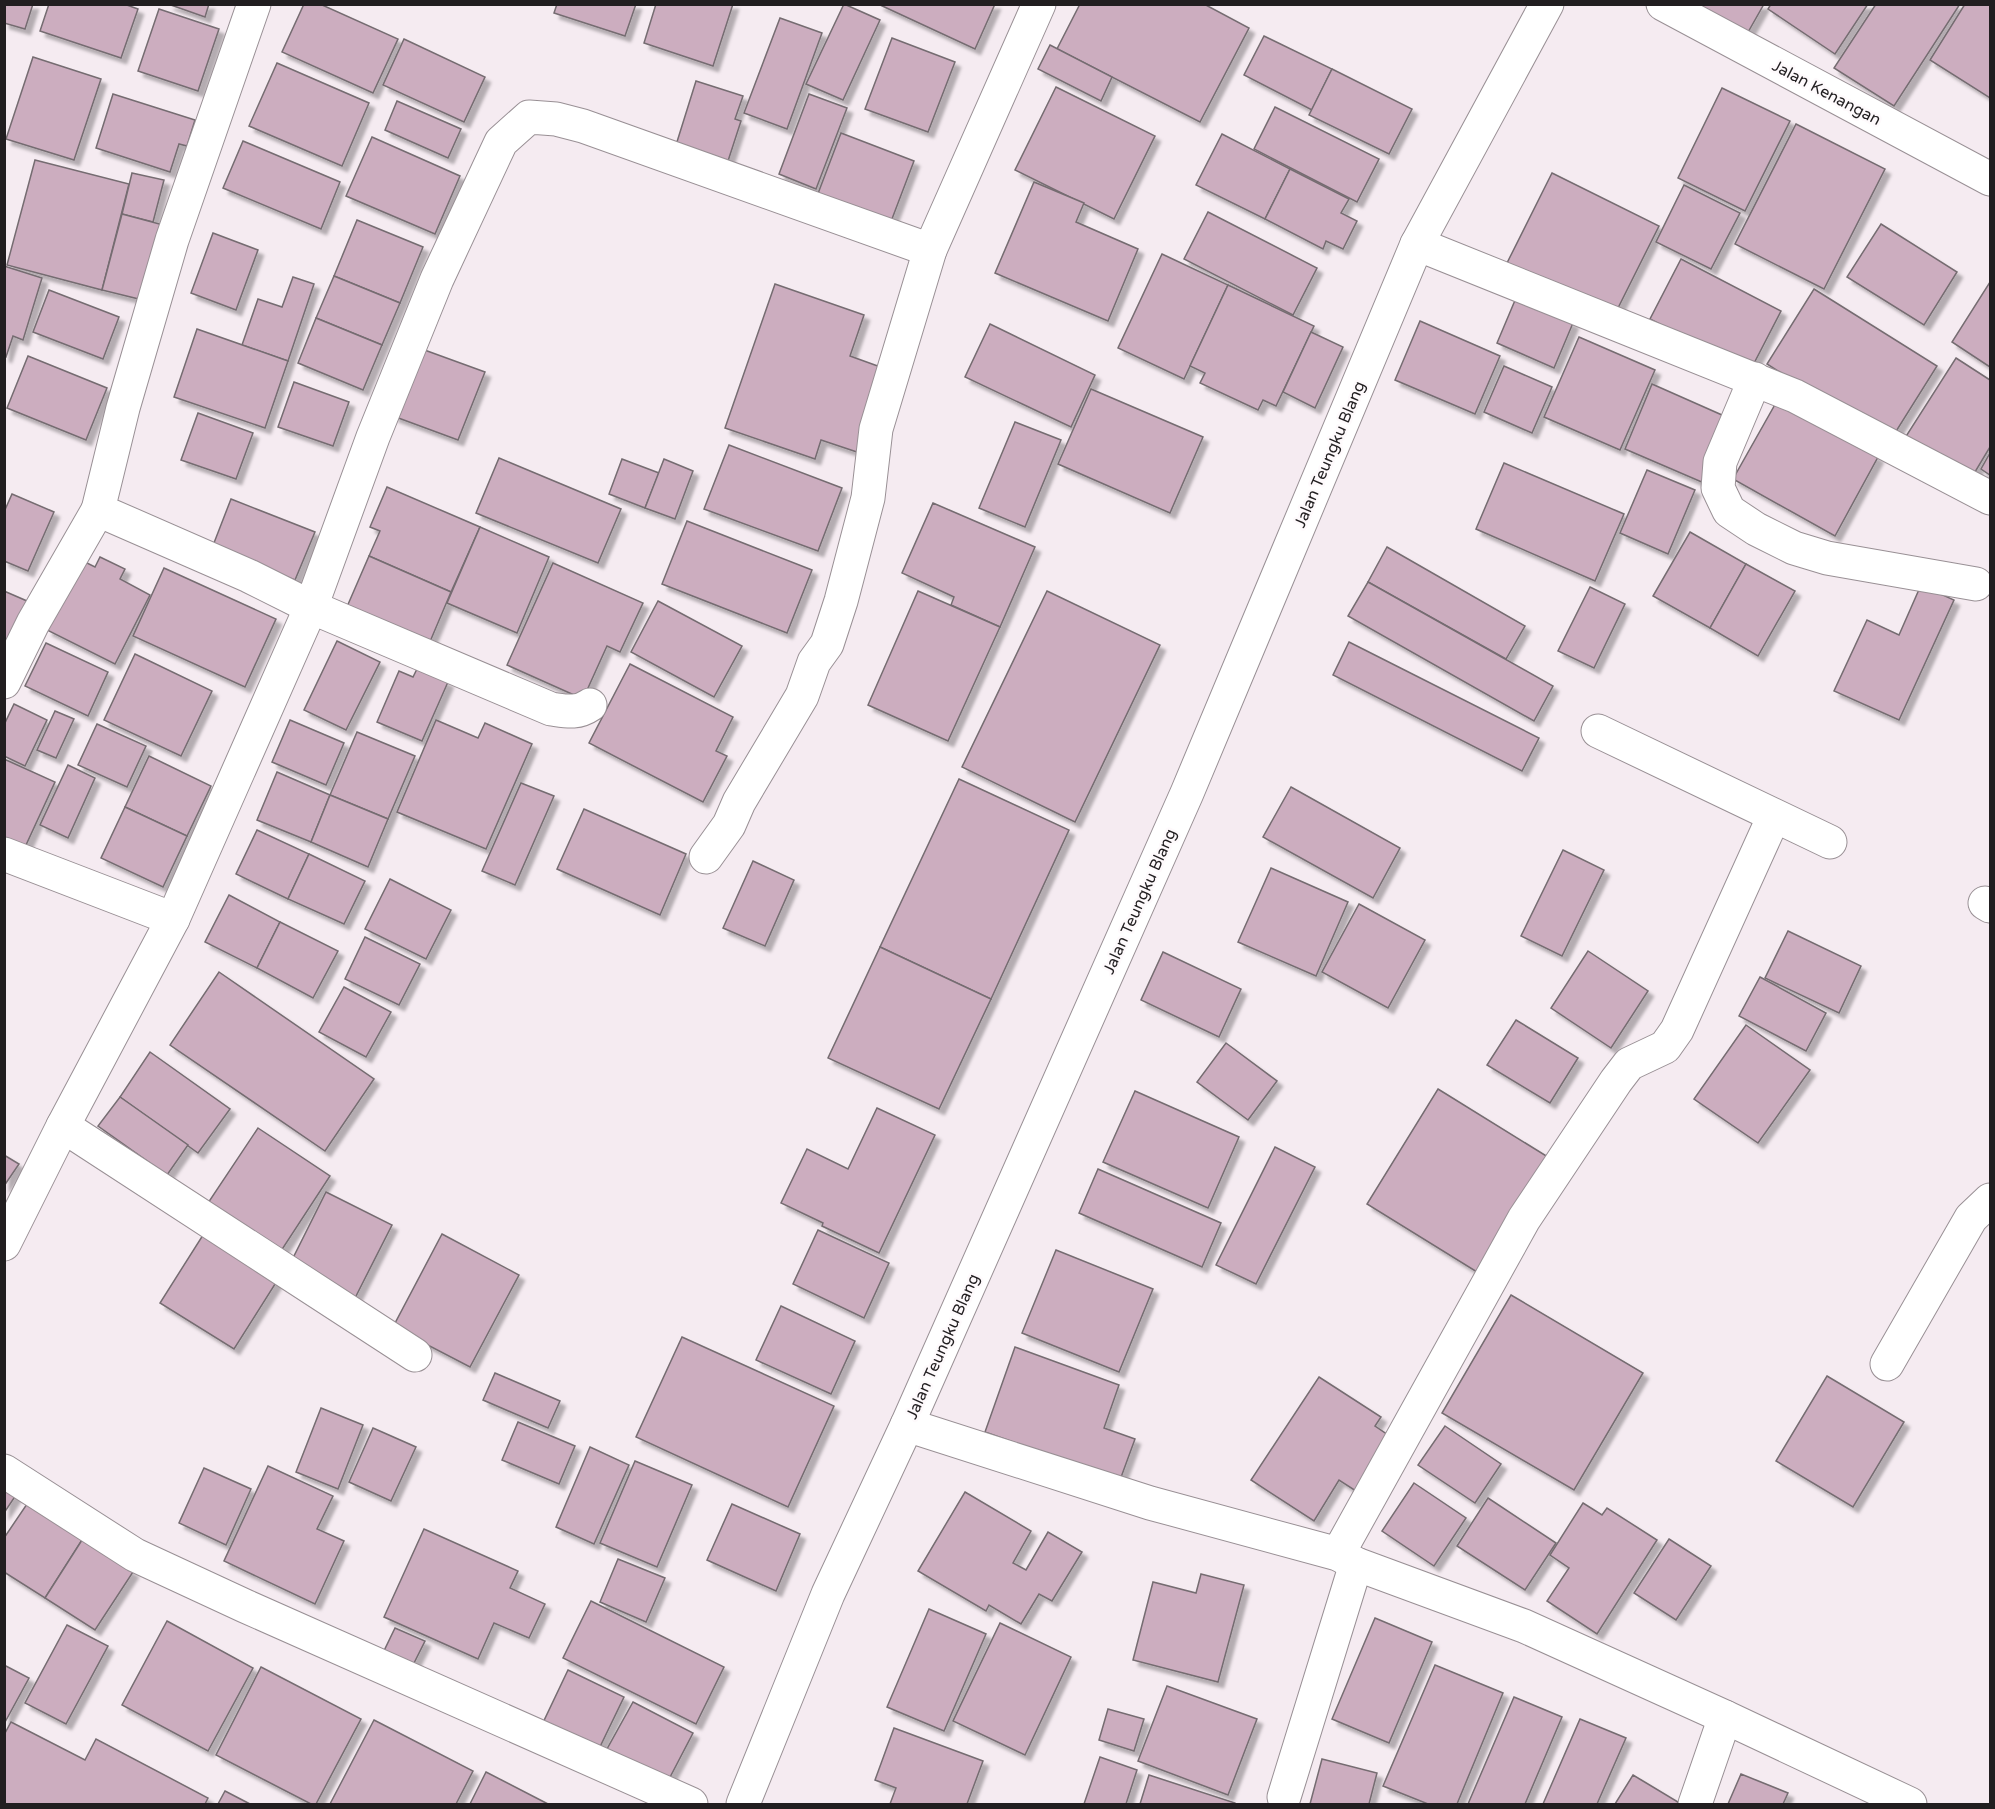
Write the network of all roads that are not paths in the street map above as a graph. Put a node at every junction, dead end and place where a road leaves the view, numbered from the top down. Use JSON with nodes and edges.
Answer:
{"nodes":[{"id":1,"x":254,"y":4,"type":"edge"},
{"id":2,"x":1039,"y":4,"type":"edge"},
{"id":3,"x":1547,"y":4,"type":"edge"},
{"id":4,"x":1663,"y":4,"type":"edge"},
{"id":5,"x":1990,"y":179,"type":"edge"},
{"id":6,"x":1417,"y":244,"type":"junction"},
{"id":7,"x":930,"y":250,"type":"junction"},
{"id":8,"x":1755,"y":379,"type":"junction"},
{"id":9,"x":1990,"y":498,"type":"edge"},
{"id":10,"x":98,"y":510,"type":"junction"},
{"id":11,"x":1976,"y":584,"type":"dead end"},
{"id":12,"x":311,"y":607,"type":"junction"},
{"id":13,"x":4,"y":682,"type":"edge"},
{"id":14,"x":590,"y":705,"type":"dead end"},
{"id":15,"x":1598,"y":731,"type":"dead end"},
{"id":16,"x":1774,"y":816,"type":"junction"},
{"id":17,"x":1830,"y":842,"type":"dead end"},
{"id":18,"x":4,"y":854,"type":"edge"},
{"id":19,"x":706,"y":857,"type":"dead end"},
{"id":20,"x":173,"y":918,"type":"junction"},
{"id":21,"x":63,"y":1126,"type":"junction"},
{"id":22,"x":1990,"y":1200,"type":"edge"},
{"id":23,"x":4,"y":1244,"type":"edge"},
{"id":24,"x":415,"y":1355,"type":"dead end"},
{"id":25,"x":1887,"y":1364,"type":"dead end"},
{"id":26,"x":907,"y":1425,"type":"junction"},
{"id":27,"x":4,"y":1470,"type":"edge"},
{"id":28,"x":1347,"y":1559,"type":"junction"},
{"id":29,"x":1725,"y":1717,"type":"junction"},
{"id":30,"x":1284,"y":1797,"type":"dead end"},
{"id":31,"x":691,"y":1804,"type":"edge"},
{"id":32,"x":743,"y":1804,"type":"edge"},
{"id":33,"x":1695,"y":1804,"type":"edge"},
{"id":34,"x":1910,"y":1804,"type":"edge"}],
"edges":[{"from":1,"to":10,"type":"street"},
{"from":2,"to":7,"type":"street"},
{"from":3,"to":6,"type":"street","name":"Jalan Teungku Blang"},
{"from":4,"to":5,"type":"street","name":"Jalan Kenangan"},
{"from":6,"to":8,"type":"street"},
{"from":6,"to":26,"type":"street","name":"Jalan Teungku Blang"},
{"from":7,"to":12,"type":"street"},
{"from":7,"to":19,"type":"street"},
{"from":8,"to":9,"type":"street"},
{"from":8,"to":11,"type":"street"},
{"from":10,"to":12,"type":"street"},
{"from":10,"to":13,"type":"street"},
{"from":12,"to":14,"type":"street"},
{"from":12,"to":20,"type":"street"},
{"from":15,"to":16,"type":"street"},
{"from":16,"to":17,"type":"street"},
{"from":16,"to":28,"type":"street"},
{"from":18,"to":20,"type":"street"},
{"from":20,"to":21,"type":"street"},
{"from":21,"to":23,"type":"street"},
{"from":21,"to":24,"type":"street"},
{"from":22,"to":25,"type":"street"},
{"from":26,"to":28,"type":"street"},
{"from":26,"to":32,"type":"street","name":"Jalan Teungku Blang"},
{"from":27,"to":31,"type":"street"},
{"from":28,"to":29,"type":"street"},
{"from":28,"to":30,"type":"street"},
{"from":29,"to":33,"type":"street"},
{"from":29,"to":34,"type":"street"}]}
